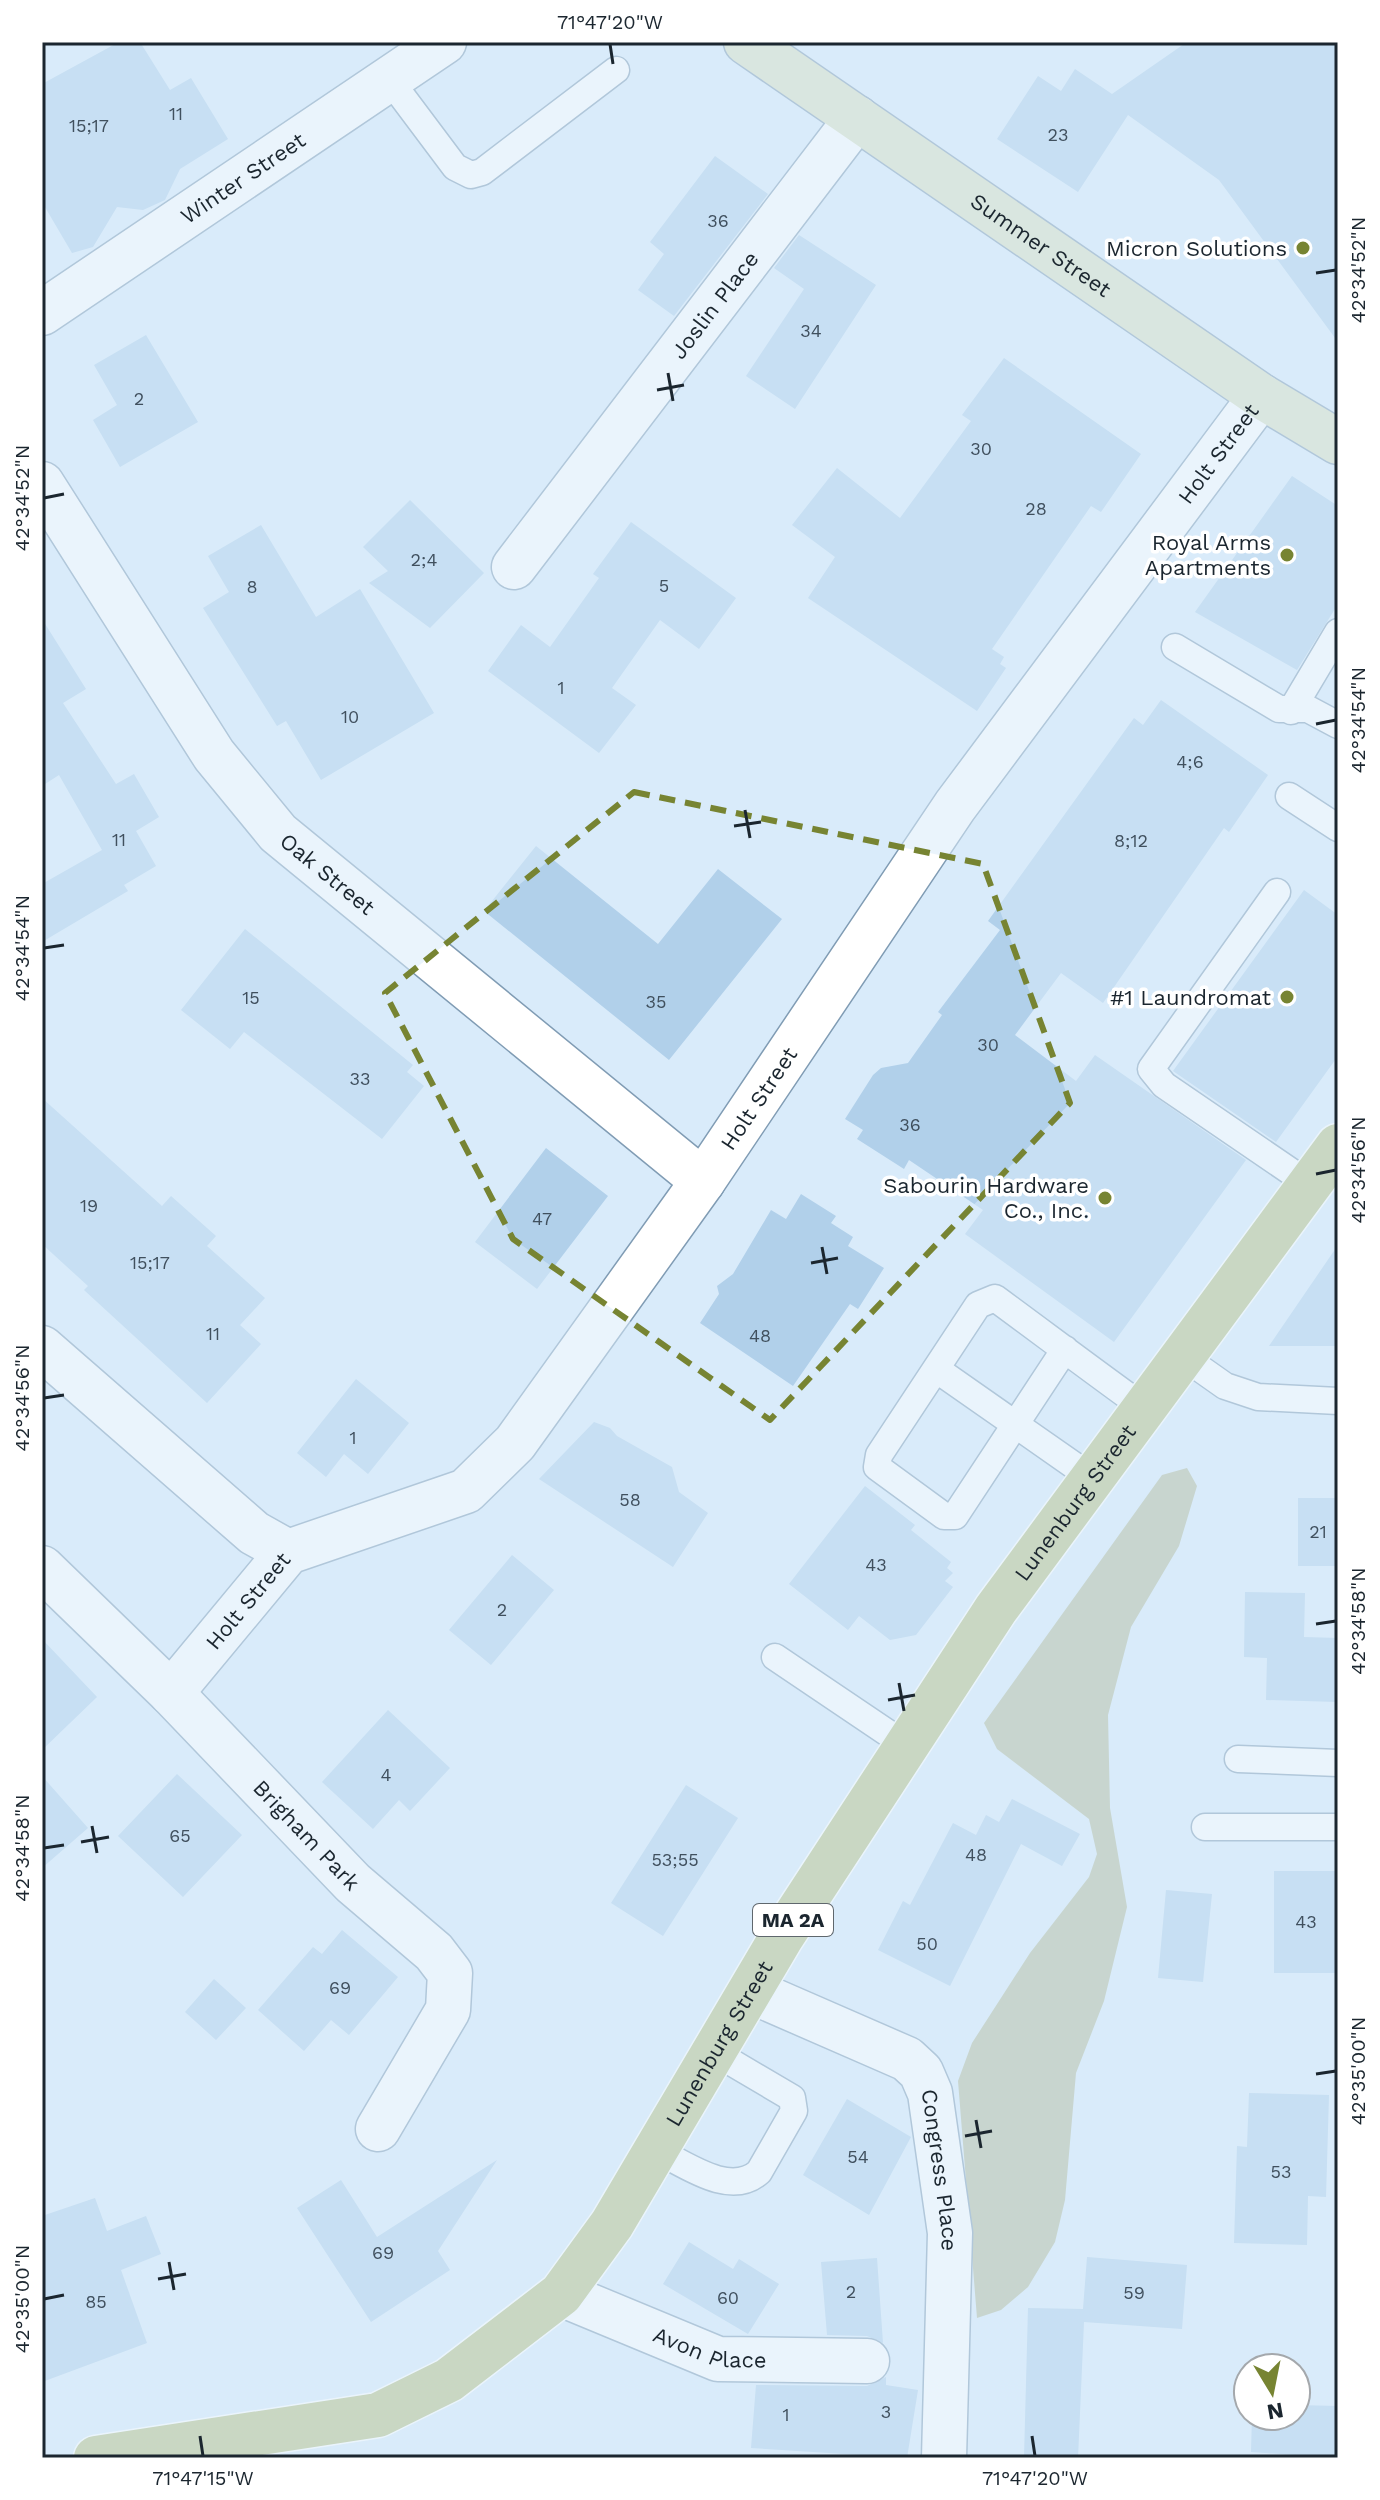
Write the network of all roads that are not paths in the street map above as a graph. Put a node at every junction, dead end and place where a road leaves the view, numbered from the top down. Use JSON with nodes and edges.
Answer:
{"nodes":[{"id":1,"x":444,"y":42,"type":"edge"},
{"id":2,"x":746,"y":42,"type":"edge"},
{"id":3,"x":616,"y":70,"type":"dead end"},
{"id":4,"x":389,"y":79,"type":"junction"},
{"id":5,"x":857,"y":118,"type":"junction"},
{"id":6,"x":42,"y":313,"type":"edge"},
{"id":7,"x":1261,"y":396,"type":"junction"},
{"id":8,"x":1338,"y":442,"type":"edge"},
{"id":9,"x":42,"y":484,"type":"edge"},
{"id":10,"x":514,"y":567,"type":"dead end"},
{"id":11,"x":1338,"y":632,"type":"edge"},
{"id":12,"x":1175,"y":647,"type":"dead end"},
{"id":13,"x":1291,"y":711,"type":"junction"},
{"id":14,"x":1338,"y":725,"type":"edge"},
{"id":15,"x":1289,"y":796,"type":"dead end"},
{"id":16,"x":1338,"y":828,"type":"edge"},
{"id":17,"x":1277,"y":892,"type":"dead end"},
{"id":18,"x":1338,"y":1146,"type":"edge"},
{"id":19,"x":703,"y":1181,"type":"junction"},
{"id":20,"x":1309,"y":1184,"type":"junction"},
{"id":21,"x":42,"y":1348,"type":"edge"},
{"id":22,"x":1065,"y":1349,"type":"junction"},
{"id":23,"x":1181,"y":1355,"type":"junction"},
{"id":24,"x":936,"y":1369,"type":"junction"},
{"id":25,"x":1338,"y":1401,"type":"edge"},
{"id":26,"x":1143,"y":1407,"type":"junction"},
{"id":27,"x":1015,"y":1425,"type":"junction"},
{"id":28,"x":1092,"y":1478,"type":"junction"},
{"id":29,"x":288,"y":1552,"type":"junction"},
{"id":30,"x":42,"y":1568,"type":"edge"},
{"id":31,"x":775,"y":1657,"type":"dead end"},
{"id":32,"x":171,"y":1693,"type":"junction"},
{"id":33,"x":907,"y":1746,"type":"junction"},
{"id":34,"x":1238,"y":1759,"type":"dead end"},
{"id":35,"x":1338,"y":1763,"type":"edge"},
{"id":36,"x":1205,"y":1827,"type":"dead end"},
{"id":37,"x":1338,"y":1827,"type":"edge"},
{"id":38,"x":751,"y":1991,"type":"junction"},
{"id":39,"x":714,"y":2052,"type":"junction"},
{"id":40,"x":378,"y":2129,"type":"dead end"},
{"id":41,"x":656,"y":2150,"type":"junction"},
{"id":42,"x":561,"y":2294,"type":"junction"},
{"id":43,"x":867,"y":2361,"type":"dead end"},
{"id":44,"x":96,"y":2458,"type":"edge"},
{"id":45,"x":944,"y":2458,"type":"edge"}],
"edges":[{"from":1,"to":4,"type":"street","name":"Winter Street"},
{"from":2,"to":5,"type":"main road","name":"Summer Street"},
{"from":3,"to":4,"type":"lane"},
{"from":4,"to":6,"type":"street","name":"Winter Street"},
{"from":5,"to":7,"type":"main road","name":"Summer Street"},
{"from":5,"to":10,"type":"street","name":"Joslin Place"},
{"from":7,"to":8,"type":"main road","name":"Summer Street"},
{"from":7,"to":19,"type":"street","name":"Holt Street"},
{"from":9,"to":19,"type":"street","name":"Oak Street"},
{"from":11,"to":13,"type":"lane"},
{"from":12,"to":13,"type":"lane"},
{"from":13,"to":14,"type":"lane"},
{"from":15,"to":16,"type":"lane"},
{"from":17,"to":20,"type":"lane"},
{"from":18,"to":20,"type":"main road","name":"Lunenburg Street","number":"MA 2A"},
{"from":19,"to":29,"type":"street","name":"Holt Street"},
{"from":20,"to":23,"type":"main road","name":"Lunenburg Street","number":"MA 2A"},
{"from":21,"to":29,"type":"street"},
{"from":22,"to":24,"type":"lane"},
{"from":22,"to":26,"type":"lane"},
{"from":22,"to":27,"type":"lane"},
{"from":23,"to":25,"type":"lane"},
{"from":23,"to":26,"type":"main road","name":"Lunenburg Street","number":"MA 2A"},
{"from":24,"to":27,"type":"lane"},
{"from":24,"to":27,"type":"lane"},
{"from":26,"to":28,"type":"main road","name":"Lunenburg Street","number":"MA 2A"},
{"from":27,"to":28,"type":"lane"},
{"from":28,"to":33,"type":"main road","name":"Lunenburg Street","number":"MA 2A"},
{"from":29,"to":32,"type":"street","name":"Holt Street"},
{"from":30,"to":32,"type":"street","name":"Brigham Park"},
{"from":31,"to":33,"type":"lane"},
{"from":32,"to":40,"type":"street","name":"Brigham Park"},
{"from":33,"to":38,"type":"main road","name":"Lunenburg Street","number":"MA 2A"},
{"from":34,"to":35,"type":"lane"},
{"from":36,"to":37,"type":"lane"},
{"from":38,"to":39,"type":"main road","name":"Lunenburg Street","number":"MA 2A"},
{"from":38,"to":45,"type":"street","name":"Congress Place"},
{"from":39,"to":41,"type":"main road","name":"Lunenburg Street","number":"MA 2A"},
{"from":39,"to":41,"type":"lane"},
{"from":41,"to":42,"type":"main road","name":"Lunenburg Street","number":"MA 2A"},
{"from":42,"to":43,"type":"street","name":"Avon Place"},
{"from":42,"to":44,"type":"main road","name":"Lunenburg Street","number":"MA 2A"}]}
